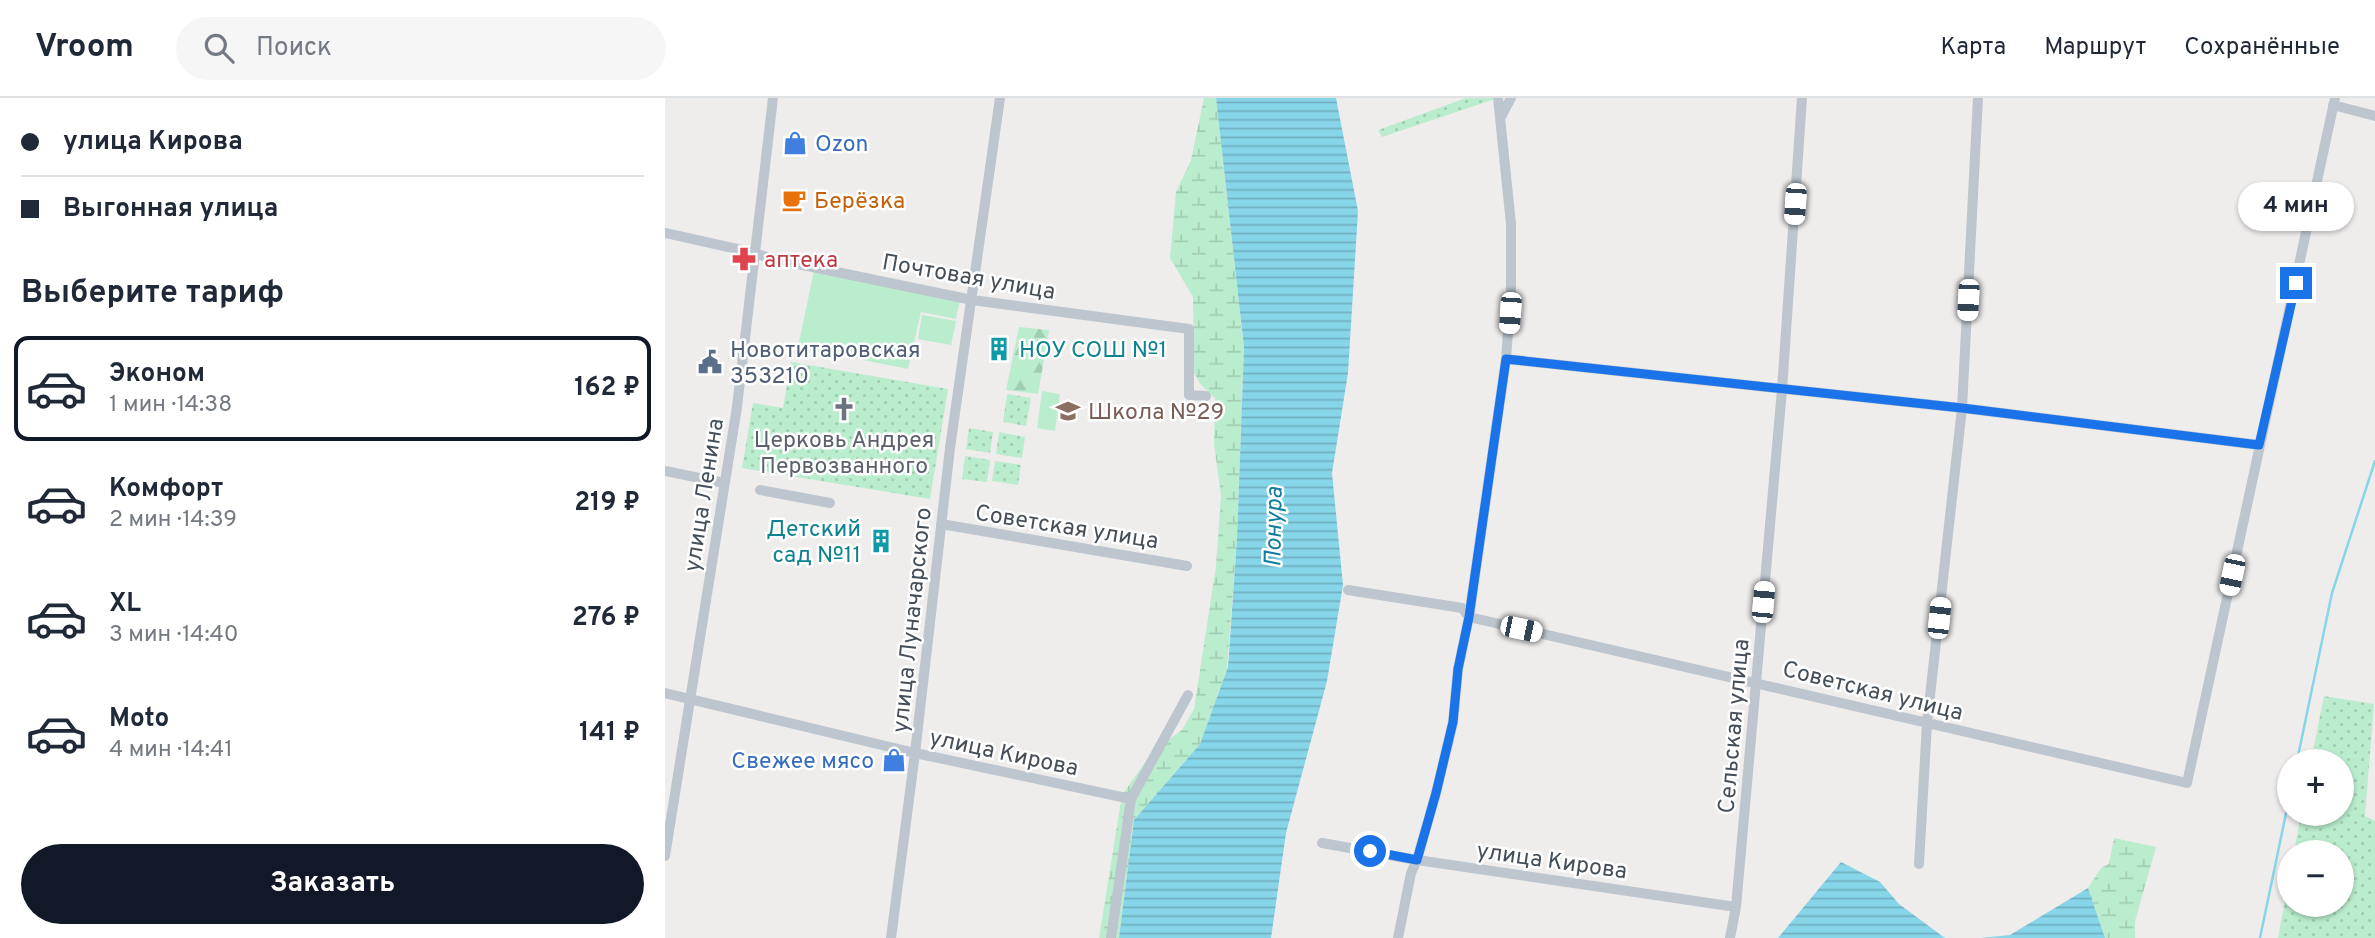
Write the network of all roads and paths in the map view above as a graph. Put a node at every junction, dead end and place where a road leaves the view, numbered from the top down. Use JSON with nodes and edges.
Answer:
{"nodes":[{"id":1,"x":773,"y":98,"type":"edge"},
{"id":2,"x":1000,"y":98,"type":"edge"},
{"id":3,"x":1498,"y":98,"type":"edge"},
{"id":4,"x":1511,"y":98,"type":"edge"},
{"id":5,"x":1803,"y":98,"type":"edge"},
{"id":6,"x":1978,"y":98,"type":"edge"},
{"id":7,"x":2334,"y":101,"type":"edge"},
{"id":8,"x":2375,"y":116,"type":"edge"},
{"id":9,"x":1501,"y":117,"type":"junction"},
{"id":10,"x":665,"y":233,"type":"edge"},
{"id":11,"x":755,"y":253,"type":"junction"},
{"id":12,"x":972,"y":300,"type":"junction"},
{"id":13,"x":1506,"y":359,"type":"junction"},
{"id":14,"x":1782,"y":390,"type":"junction"},
{"id":15,"x":1206,"y":396,"type":"dead end"},
{"id":16,"x":1962,"y":408,"type":"junction"},
{"id":17,"x":2259,"y":445,"type":"junction"},
{"id":18,"x":665,"y":471,"type":"edge"},
{"id":19,"x":724,"y":483,"type":"junction"},
{"id":20,"x":760,"y":490,"type":"dead end"},
{"id":21,"x":830,"y":503,"type":"dead end"},
{"id":22,"x":941,"y":524,"type":"junction"},
{"id":23,"x":1187,"y":566,"type":"dead end"},
{"id":24,"x":1348,"y":590,"type":"dead end"},
{"id":25,"x":1469,"y":617,"type":"junction"},
{"id":26,"x":1756,"y":681,"type":"junction"},
{"id":27,"x":665,"y":693,"type":"edge"},
{"id":28,"x":1188,"y":695,"type":"dead end"},
{"id":29,"x":690,"y":699,"type":"junction"},
{"id":30,"x":1927,"y":723,"type":"junction"},
{"id":31,"x":915,"y":753,"type":"junction"},
{"id":32,"x":1131,"y":799,"type":"junction"},
{"id":33,"x":1322,"y":843,"type":"dead end"},
{"id":34,"x":665,"y":856,"type":"edge"},
{"id":35,"x":1417,"y":860,"type":"junction"},
{"id":36,"x":1919,"y":864,"type":"dead end"},
{"id":37,"x":1736,"y":907,"type":"junction"},
{"id":38,"x":891,"y":938,"type":"edge"},
{"id":39,"x":1111,"y":938,"type":"edge"},
{"id":40,"x":1398,"y":938,"type":"edge"},
{"id":41,"x":1730,"y":938,"type":"edge"}],
"edges":[{"from":1,"to":11,"type":"street","name":"улица Ленина"},
{"from":2,"to":12,"type":"street","name":"улица Луначарского"},
{"from":3,"to":9,"type":"street"},
{"from":4,"to":9,"type":"street"},
{"from":5,"to":14,"type":"street","name":"Сельская улица"},
{"from":6,"to":16,"type":"street"},
{"from":7,"to":8,"type":"street"},
{"from":7,"to":17,"type":"street"},
{"from":9,"to":13,"type":"street"},
{"from":10,"to":11,"type":"street","name":"Почтовая улица"},
{"from":11,"to":12,"type":"street","name":"Почтовая улица"},
{"from":11,"to":19,"type":"street","name":"улица Ленина"},
{"from":12,"to":15,"type":"street","name":"Почтовая улица"},
{"from":12,"to":22,"type":"street","name":"улица Луначарского"},
{"from":13,"to":14,"type":"street"},
{"from":13,"to":25,"type":"street"},
{"from":14,"to":16,"type":"street"},
{"from":14,"to":26,"type":"street","name":"Сельская улица"},
{"from":16,"to":17,"type":"street"},
{"from":16,"to":30,"type":"street"},
{"from":17,"to":30,"type":"street","name":"Советская улица"},
{"from":18,"to":19,"type":"street"},
{"from":19,"to":29,"type":"street","name":"улица Ленина"},
{"from":20,"to":21,"type":"street"},
{"from":22,"to":23,"type":"street","name":"Советская улица"},
{"from":22,"to":31,"type":"street","name":"улица Луначарского"},
{"from":24,"to":25,"type":"street","name":"Советская улица"},
{"from":25,"to":26,"type":"street","name":"Советская улица"},
{"from":25,"to":35,"type":"street"},
{"from":26,"to":30,"type":"street","name":"Советская улица"},
{"from":26,"to":37,"type":"street","name":"Сельская улица"},
{"from":27,"to":29,"type":"street","name":"улица Кирова"},
{"from":28,"to":32,"type":"street"},
{"from":29,"to":31,"type":"street","name":"улица Кирова"},
{"from":29,"to":34,"type":"street","name":"улица Ленина"},
{"from":30,"to":36,"type":"street"},
{"from":31,"to":32,"type":"street","name":"улица Кирова"},
{"from":31,"to":38,"type":"street","name":"улица Луначарского"},
{"from":32,"to":39,"type":"street"},
{"from":33,"to":35,"type":"street","name":"улица Кирова"},
{"from":35,"to":37,"type":"street","name":"улица Кирова"},
{"from":35,"to":40,"type":"street"},
{"from":37,"to":41,"type":"street","name":"Сельская улица"}]}
